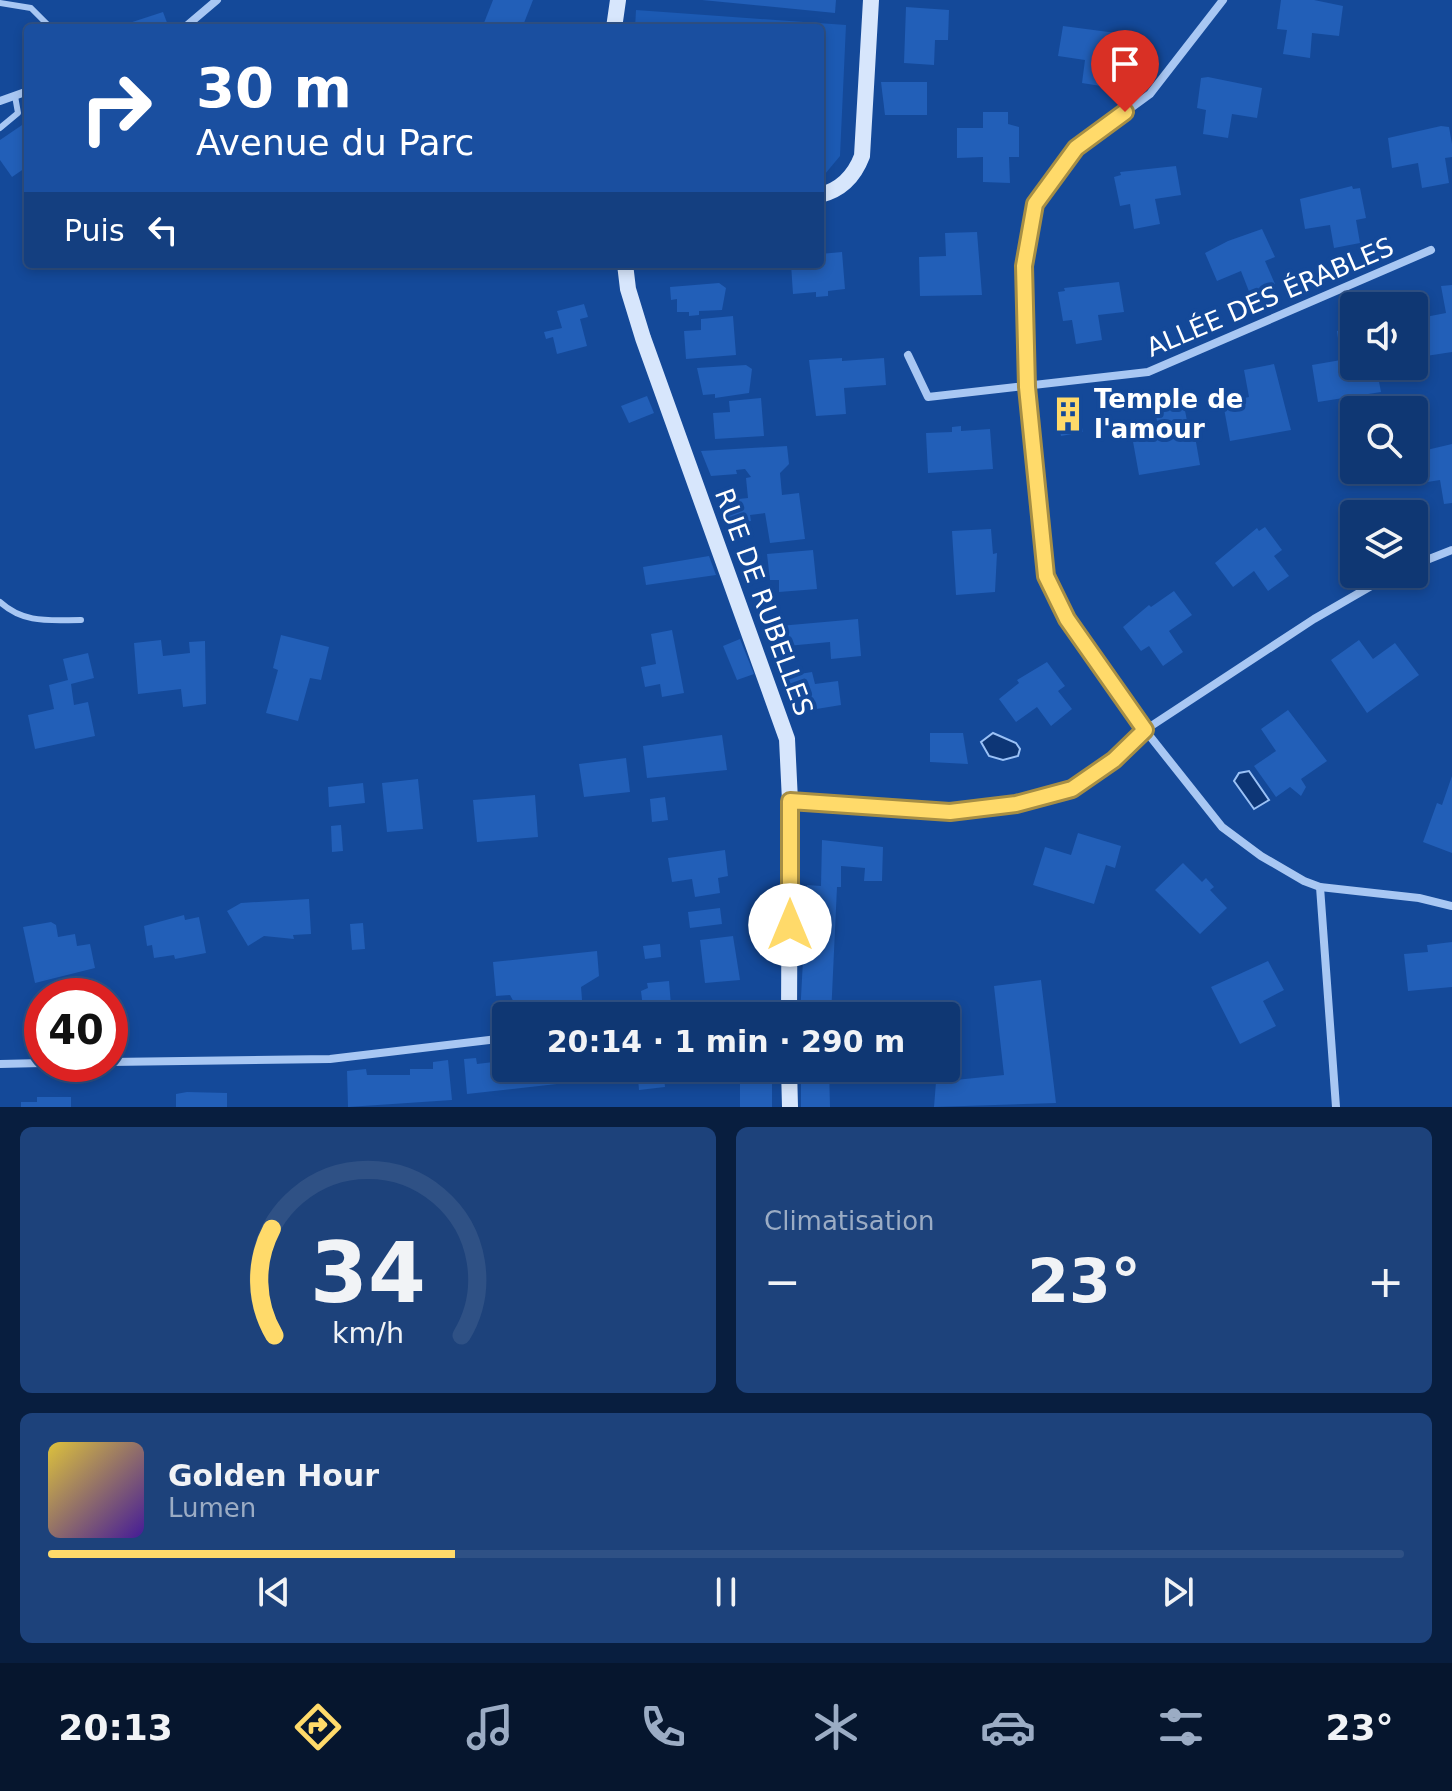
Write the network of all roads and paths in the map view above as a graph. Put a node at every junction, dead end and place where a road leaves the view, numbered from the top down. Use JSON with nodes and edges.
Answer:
{"nodes":[{"id":1,"x":217,"y":0,"type":"edge"},
{"id":2,"x":618,"y":0,"type":"edge"},
{"id":3,"x":871,"y":0,"type":"edge"},
{"id":4,"x":1223,"y":0,"type":"edge"},
{"id":5,"x":0,"y":3,"type":"edge"},
{"id":6,"x":47,"y":24,"type":"edge"},
{"id":7,"x":189,"y":24,"type":"edge"},
{"id":8,"x":615,"y":24,"type":"edge"},
{"id":9,"x":24,"y":93,"type":"edge"},
{"id":10,"x":15,"y":96,"type":"junction"},
{"id":11,"x":0,"y":101,"type":"edge"},
{"id":12,"x":0,"y":128,"type":"edge"},
{"id":13,"x":824,"y":193,"type":"edge"},
{"id":14,"x":1431,"y":250,"type":"dead end"},
{"id":15,"x":625,"y":268,"type":"edge"},
{"id":16,"x":908,"y":355,"type":"dead end"},
{"id":17,"x":1027,"y":387,"type":"junction"},
{"id":18,"x":1452,"y":550,"type":"edge"},
{"id":19,"x":1428,"y":559,"type":"edge"},
{"id":20,"x":1368,"y":588,"type":"edge"},
{"id":21,"x":0,"y":602,"type":"edge"},
{"id":22,"x":81,"y":620,"type":"dead end"},
{"id":23,"x":1145,"y":730,"type":"junction"},
{"id":24,"x":790,"y":801,"type":"junction"},
{"id":25,"x":1320,"y":887,"type":"junction"},
{"id":26,"x":1452,"y":906,"type":"edge"},
{"id":27,"x":789,"y":1002,"type":"edge"},
{"id":28,"x":492,"y":1040,"type":"edge"},
{"id":29,"x":128,"y":1062,"type":"edge"},
{"id":30,"x":24,"y":1063,"type":"edge"},
{"id":31,"x":0,"y":1064,"type":"edge"},
{"id":32,"x":789,"y":1082,"type":"edge"},
{"id":33,"x":790,"y":1107,"type":"edge"},
{"id":34,"x":1336,"y":1107,"type":"edge"}],
"edges":[{"from":1,"to":7,"type":"street"},
{"from":2,"to":8,"type":"street"},
{"from":3,"to":13,"type":"street"},
{"from":4,"to":17,"type":"street"},
{"from":5,"to":6,"type":"lane"},
{"from":9,"to":10,"type":"street"},
{"from":10,"to":11,"type":"street"},
{"from":10,"to":12,"type":"lane"},
{"from":14,"to":17,"type":"street","name":"ALLÉE DES ÉRABLES"},
{"from":15,"to":24,"type":"street","name":"RUE DE RUBELLES"},
{"from":16,"to":17,"type":"street","name":"ALLÉE DES ÉRABLES"},
{"from":17,"to":23,"type":"street"},
{"from":18,"to":19,"type":"street"},
{"from":20,"to":23,"type":"street"},
{"from":21,"to":22,"type":"lane"},
{"from":23,"to":24,"type":"street"},
{"from":23,"to":25,"type":"street"},
{"from":24,"to":27,"type":"street","name":"RUE DE RUBELLES"},
{"from":25,"to":26,"type":"street"},
{"from":25,"to":34,"type":"street"},
{"from":28,"to":29,"type":"street"},
{"from":30,"to":31,"type":"street"},
{"from":32,"to":33,"type":"street"}]}
